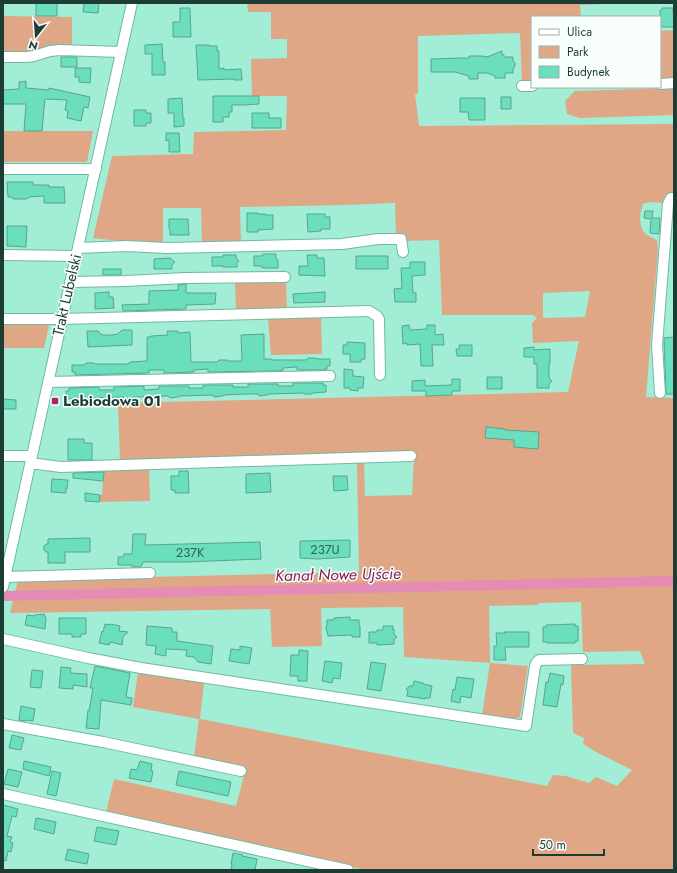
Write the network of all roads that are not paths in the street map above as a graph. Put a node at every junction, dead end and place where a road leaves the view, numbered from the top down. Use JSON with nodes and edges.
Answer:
{"nodes":[{"id":1,"x":132,"y":3,"type":"edge"},
{"id":2,"x":121,"y":52,"type":"junction"},
{"id":3,"x":3,"y":57,"type":"edge"},
{"id":4,"x":674,"y":83,"type":"edge"},
{"id":5,"x":661,"y":84,"type":"edge"},
{"id":6,"x":3,"y":169,"type":"edge"},
{"id":7,"x":96,"y":169,"type":"junction"},
{"id":8,"x":674,"y":198,"type":"edge"},
{"id":9,"x":77,"y":252,"type":"junction"},
{"id":10,"x":403,"y":252,"type":"dead end"},
{"id":11,"x":3,"y":255,"type":"edge"},
{"id":12,"x":285,"y":277,"type":"dead end"},
{"id":13,"x":70,"y":282,"type":"junction"},
{"id":14,"x":3,"y":319,"type":"edge"},
{"id":15,"x":62,"y":319,"type":"junction"},
{"id":16,"x":380,"y":375,"type":"dead end"},
{"id":17,"x":330,"y":376,"type":"dead end"},
{"id":18,"x":48,"y":382,"type":"junction"},
{"id":19,"x":660,"y":394,"type":"dead end"},
{"id":20,"x":3,"y":456,"type":"edge"},
{"id":21,"x":411,"y":456,"type":"dead end"},
{"id":22,"x":31,"y":460,"type":"junction"},
{"id":23,"x":150,"y":573,"type":"dead end"},
{"id":24,"x":4,"y":583,"type":"edge"},
{"id":25,"x":3,"y":639,"type":"edge"},
{"id":26,"x":582,"y":659,"type":"dead end"},
{"id":27,"x":3,"y":724,"type":"edge"},
{"id":28,"x":241,"y":771,"type":"dead end"},
{"id":29,"x":3,"y":794,"type":"edge"},
{"id":30,"x":348,"y":870,"type":"edge"}],
"edges":[{"from":1,"to":2,"type":"street","name":"Trakt Lubelski"},
{"from":2,"to":3,"type":"street"},
{"from":2,"to":7,"type":"street","name":"Trakt Lubelski"},
{"from":4,"to":5,"type":"street"},
{"from":6,"to":7,"type":"street"},
{"from":7,"to":9,"type":"street","name":"Trakt Lubelski"},
{"from":8,"to":19,"type":"street"},
{"from":9,"to":10,"type":"street"},
{"from":9,"to":11,"type":"street"},
{"from":9,"to":13,"type":"street","name":"Trakt Lubelski"},
{"from":12,"to":13,"type":"street"},
{"from":13,"to":15,"type":"street","name":"Trakt Lubelski"},
{"from":14,"to":15,"type":"street"},
{"from":15,"to":16,"type":"street"},
{"from":15,"to":18,"type":"street","name":"Trakt Lubelski"},
{"from":17,"to":18,"type":"street"},
{"from":18,"to":22,"type":"street","name":"Trakt Lubelski"},
{"from":20,"to":22,"type":"street"},
{"from":21,"to":22,"type":"street"},
{"from":22,"to":24,"type":"street","name":"Trakt Lubelski"},
{"from":23,"to":24,"type":"street"},
{"from":25,"to":26,"type":"street"},
{"from":27,"to":28,"type":"street"},
{"from":29,"to":30,"type":"street"}]}
